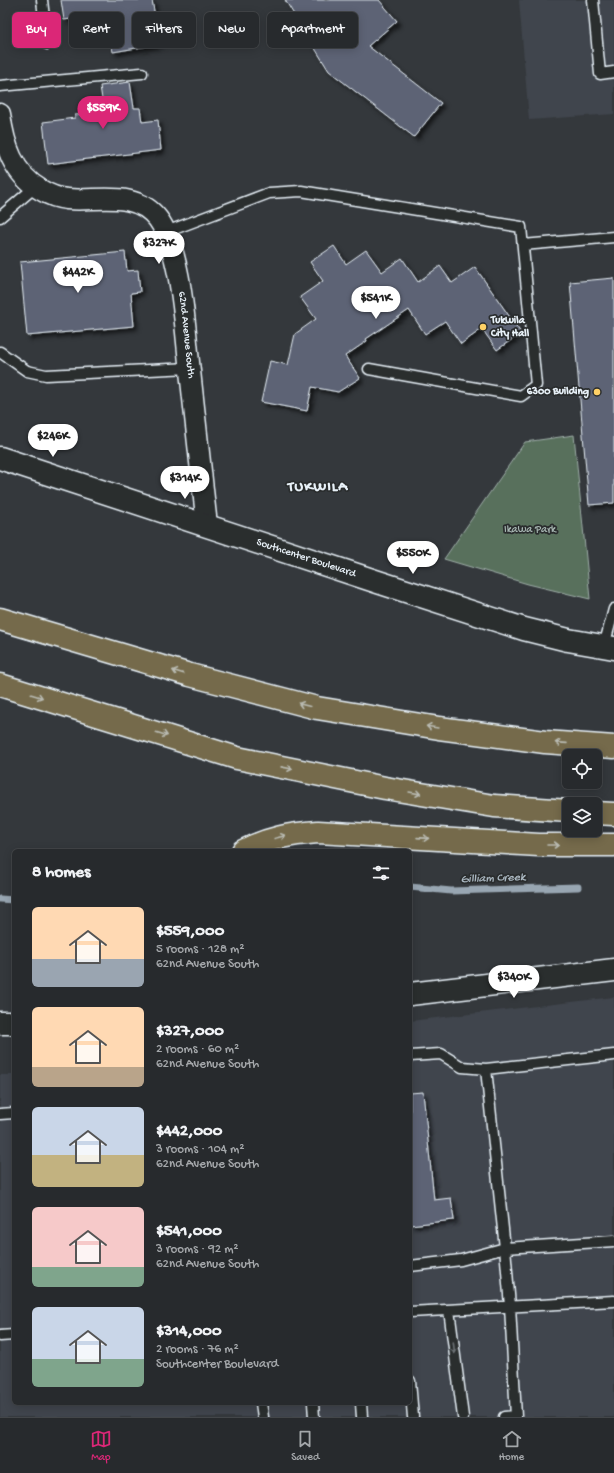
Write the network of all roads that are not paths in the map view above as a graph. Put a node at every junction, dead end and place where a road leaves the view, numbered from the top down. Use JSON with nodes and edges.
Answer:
{"nodes":[{"id":1,"x":42,"y":0,"type":"edge"},
{"id":2,"x":593,"y":0,"type":"edge"},
{"id":3,"x":43,"y":12,"type":"edge"},
{"id":4,"x":614,"y":72,"type":"edge"},
{"id":5,"x":142,"y":73,"type":"dead end"},
{"id":6,"x":0,"y":86,"type":"edge"},
{"id":7,"x":0,"y":114,"type":"edge"},
{"id":8,"x":35,"y":187,"type":"junction"},
{"id":9,"x":0,"y":217,"type":"edge"},
{"id":10,"x":166,"y":232,"type":"junction"},
{"id":11,"x":614,"y":238,"type":"edge"},
{"id":12,"x":523,"y":245,"type":"junction"},
{"id":13,"x":0,"y":352,"type":"edge"},
{"id":14,"x":190,"y":368,"type":"junction"},
{"id":15,"x":369,"y":369,"type":"dead end"},
{"id":16,"x":0,"y":458,"type":"edge"},
{"id":17,"x":207,"y":525,"type":"junction"},
{"id":18,"x":614,"y":609,"type":"edge"},
{"id":19,"x":0,"y":619,"type":"edge"},
{"id":20,"x":609,"y":647,"type":"edge"},
{"id":21,"x":0,"y":685,"type":"edge"},
{"id":22,"x":614,"y":746,"type":"edge"},
{"id":23,"x":562,"y":811,"type":"edge"},
{"id":24,"x":602,"y":813,"type":"edge"},
{"id":25,"x":614,"y":814,"type":"edge"},
{"id":26,"x":614,"y":845,"type":"edge"},
{"id":27,"x":247,"y":849,"type":"edge"},
{"id":28,"x":614,"y":970,"type":"edge"},
{"id":29,"x":412,"y":994,"type":"edge"},
{"id":30,"x":0,"y":1023,"type":"edge"},
{"id":31,"x":12,"y":1023,"type":"edge"},
{"id":32,"x":614,"y":1055,"type":"edge"},
{"id":33,"x":412,"y":1056,"type":"edge"},
{"id":34,"x":486,"y":1069,"type":"junction"},
{"id":35,"x":12,"y":1113,"type":"edge"},
{"id":36,"x":0,"y":1114,"type":"edge"},
{"id":37,"x":614,"y":1241,"type":"edge"},
{"id":38,"x":505,"y":1248,"type":"junction"},
{"id":39,"x":412,"y":1266,"type":"edge"},
{"id":40,"x":614,"y":1302,"type":"edge"},
{"id":41,"x":510,"y":1306,"type":"junction"},
{"id":42,"x":449,"y":1310,"type":"junction"},
{"id":43,"x":412,"y":1312,"type":"edge"},
{"id":44,"x":12,"y":1335,"type":"edge"},
{"id":45,"x":0,"y":1336,"type":"edge"},
{"id":46,"x":261,"y":1405,"type":"edge"},
{"id":47,"x":313,"y":1405,"type":"edge"},
{"id":48,"x":361,"y":1405,"type":"edge"},
{"id":49,"x":412,"y":1405,"type":"edge"},
{"id":50,"x":516,"y":1416,"type":"edge"},
{"id":51,"x":263,"y":1417,"type":"edge"},
{"id":52,"x":314,"y":1417,"type":"edge"},
{"id":53,"x":362,"y":1417,"type":"edge"},
{"id":54,"x":413,"y":1417,"type":"edge"},
{"id":55,"x":463,"y":1417,"type":"edge"},
{"id":56,"x":504,"y":1417,"type":"edge"}],
"edges":[{"from":1,"to":3,"type":"lane"},
{"from":2,"to":4,"type":"lane"},
{"from":5,"to":6,"type":"lane"},
{"from":7,"to":8,"type":"street","name":"62nd Avenue South"},
{"from":8,"to":9,"type":"lane"},
{"from":8,"to":10,"type":"street","name":"62nd Avenue South"},
{"from":10,"to":12,"type":"lane"},
{"from":10,"to":14,"type":"street","name":"62nd Avenue South"},
{"from":11,"to":12,"type":"lane"},
{"from":12,"to":15,"type":"lane"},
{"from":13,"to":14,"type":"lane"},
{"from":14,"to":17,"type":"street","name":"62nd Avenue South"},
{"from":16,"to":17,"type":"main road","name":"Southcenter Boulevard"},
{"from":17,"to":20,"type":"main road","name":"Southcenter Boulevard"},
{"from":18,"to":20,"type":"lane"},
{"from":22,"to":19,"type":"highway","one_way":true},
{"from":21,"to":23,"type":"highway","one_way":true},
{"from":24,"to":25,"type":"highway"},
{"from":27,"to":26,"type":"highway","one_way":true},
{"from":28,"to":29,"type":"main road"},
{"from":30,"to":31,"type":"main road"},
{"from":32,"to":34,"type":"lane"},
{"from":33,"to":34,"type":"lane"},
{"from":34,"to":38,"type":"lane"},
{"from":35,"to":36,"type":"lane"},
{"from":37,"to":38,"type":"lane"},
{"from":38,"to":39,"type":"lane"},
{"from":38,"to":41,"type":"lane"},
{"from":40,"to":41,"type":"lane"},
{"from":41,"to":42,"type":"lane"},
{"from":41,"to":50,"type":"lane"},
{"from":42,"to":43,"type":"lane"},
{"from":42,"to":55,"type":"lane","one_way":true},
{"from":44,"to":45,"type":"lane"},
{"from":46,"to":51,"type":"lane"},
{"from":47,"to":52,"type":"lane"},
{"from":48,"to":53,"type":"lane"},
{"from":49,"to":54,"type":"lane"},
{"from":50,"to":56,"type":"lane"}]}
